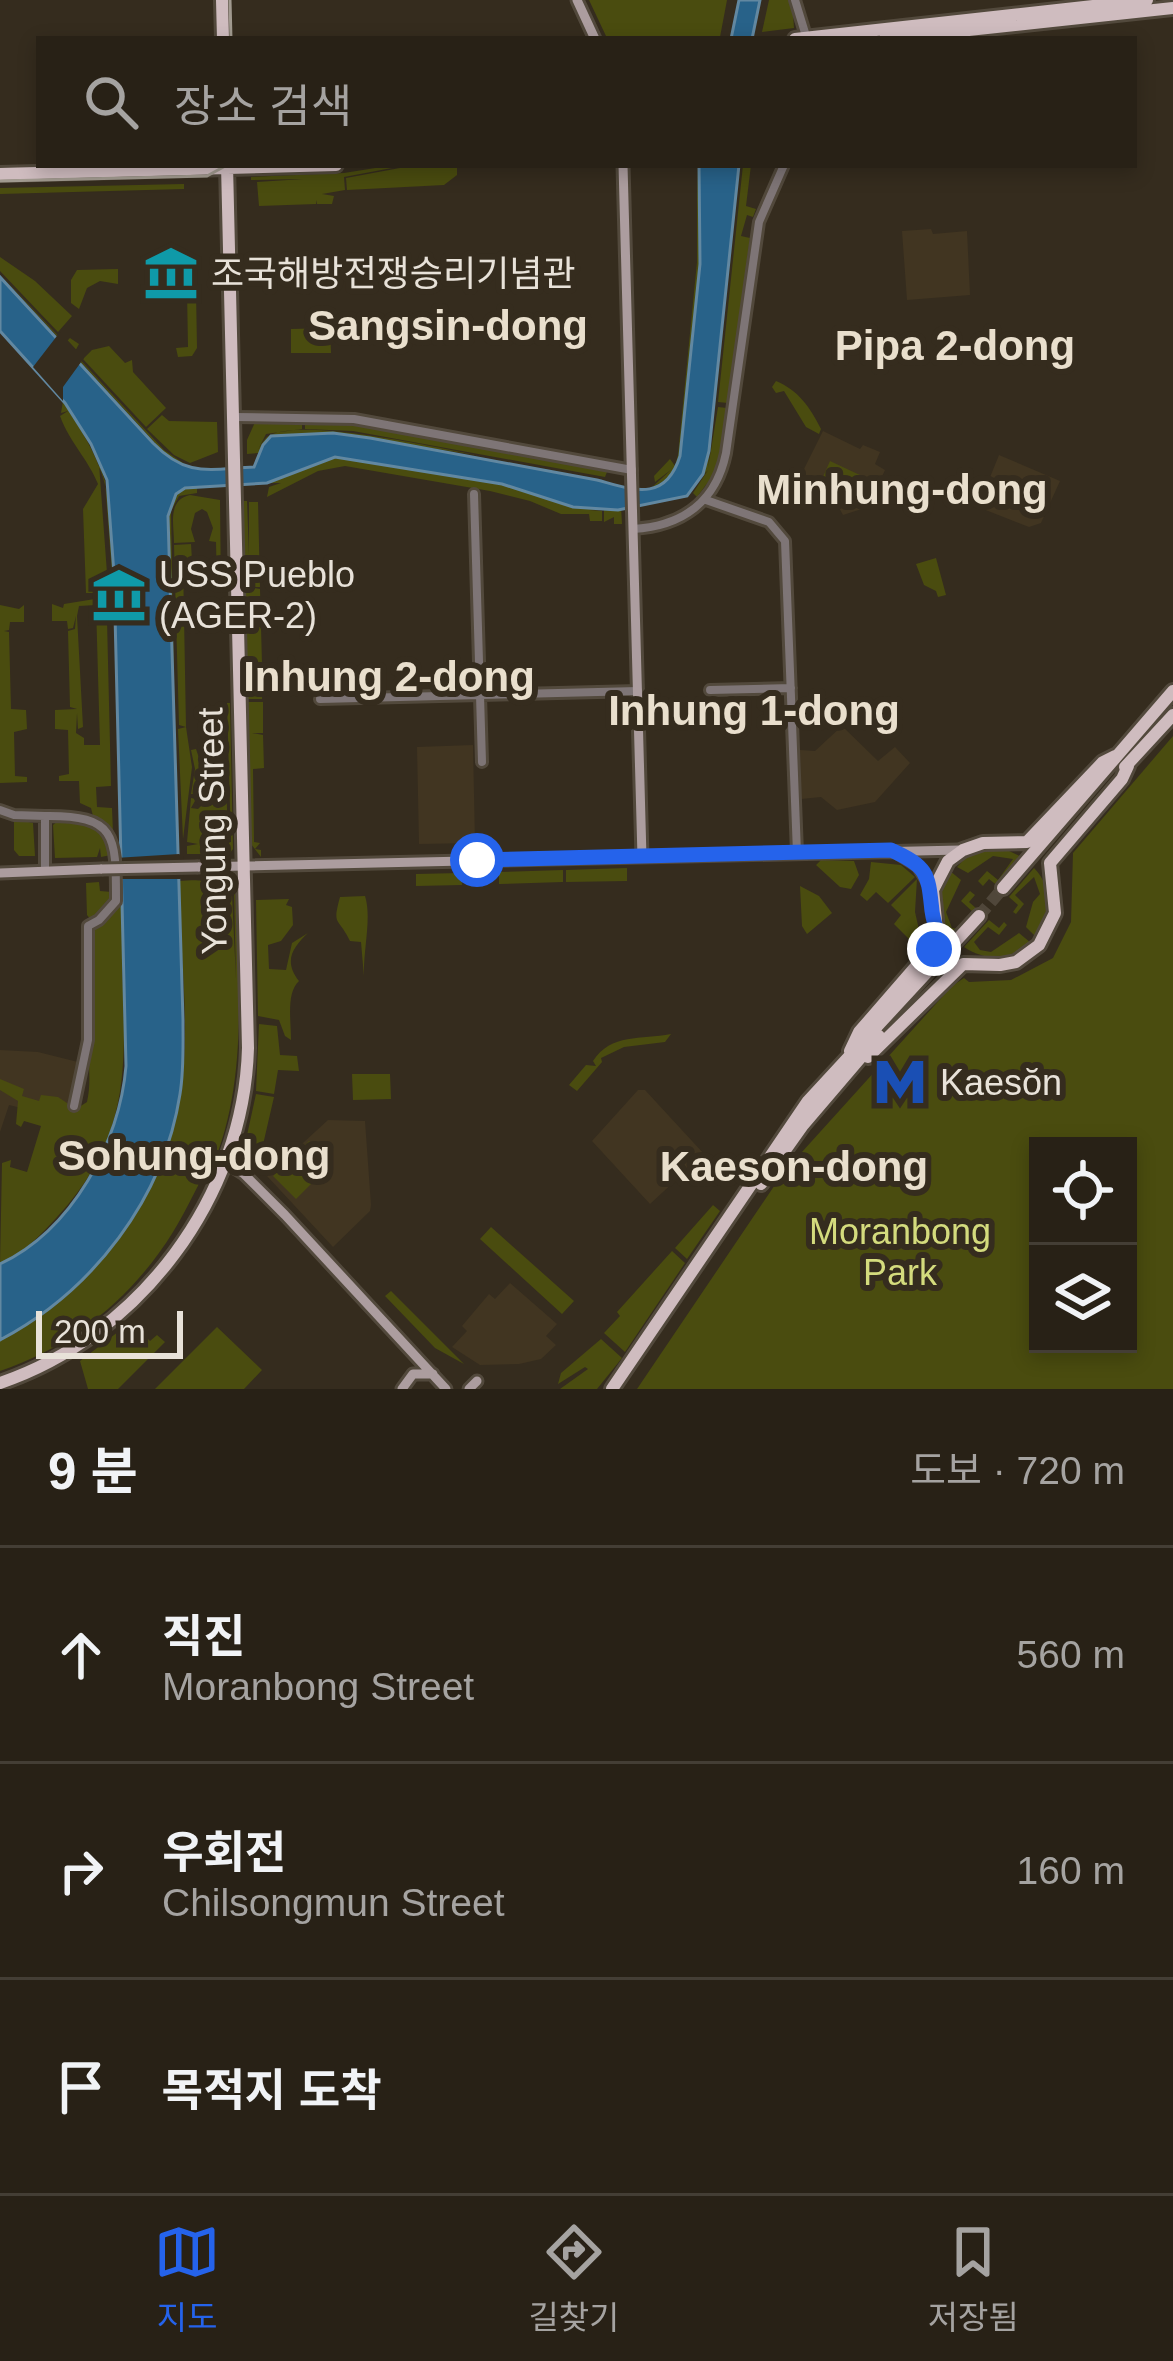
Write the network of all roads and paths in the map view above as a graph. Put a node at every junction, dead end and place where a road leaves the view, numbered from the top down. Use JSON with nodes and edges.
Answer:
{"nodes":[{"id":1,"x":222,"y":0,"type":"edge"},
{"id":2,"x":577,"y":0,"type":"edge"},
{"id":3,"x":795,"y":0,"type":"edge"},
{"id":4,"x":1147,"y":0,"type":"edge"},
{"id":5,"x":1173,"y":8,"type":"edge"},
{"id":6,"x":223,"y":36,"type":"edge"},
{"id":7,"x":594,"y":36,"type":"edge"},
{"id":8,"x":805,"y":36,"type":"edge"},
{"id":9,"x":824,"y":36,"type":"edge"},
{"id":10,"x":913,"y":36,"type":"edge"},
{"id":11,"x":199,"y":168,"type":"edge"},
{"id":12,"x":227,"y":168,"type":"edge"},
{"id":13,"x":623,"y":168,"type":"edge"},
{"id":14,"x":783,"y":168,"type":"edge"},
{"id":15,"x":0,"y":175,"type":"edge"},
{"id":16,"x":232,"y":417,"type":"junction"},
{"id":17,"x":632,"y":474,"type":"junction"},
{"id":18,"x":474,"y":494,"type":"dead end"},
{"id":19,"x":706,"y":500,"type":"junction"},
{"id":20,"x":633,"y":529,"type":"junction"},
{"id":21,"x":791,"y":688,"type":"junction"},
{"id":22,"x":710,"y":690,"type":"dead end"},
{"id":23,"x":638,"y":691,"type":"junction"},
{"id":24,"x":1173,"y":691,"type":"edge"},
{"id":25,"x":480,"y":694,"type":"junction"},
{"id":26,"x":320,"y":699,"type":"dead end"},
{"id":27,"x":1173,"y":715,"type":"edge"},
{"id":28,"x":1115,"y":755,"type":"junction"},
{"id":29,"x":482,"y":762,"type":"dead end"},
{"id":30,"x":1128,"y":766,"type":"junction"},
{"id":31,"x":0,"y":810,"type":"edge"},
{"id":32,"x":45,"y":816,"type":"junction"},
{"id":33,"x":891,"y":850,"type":"junction"},
{"id":34,"x":963,"y":850,"type":"junction"},
{"id":35,"x":797,"y":853,"type":"junction"},
{"id":36,"x":641,"y":857,"type":"junction"},
{"id":37,"x":243,"y":867,"type":"junction"},
{"id":38,"x":0,"y":872,"type":"edge"},
{"id":39,"x":45,"y":872,"type":"junction"},
{"id":40,"x":933,"y":890,"type":"junction"},
{"id":41,"x":981,"y":917,"type":"tunnel mouth"},
{"id":42,"x":853,"y":1060,"type":"junction"},
{"id":43,"x":74,"y":1106,"type":"dead end"},
{"id":44,"x":225,"y":1162,"type":"junction"},
{"id":45,"x":434,"y":1374,"type":"junction"},
{"id":46,"x":0,"y":1383,"type":"edge"},
{"id":47,"x":402,"y":1389,"type":"edge"},
{"id":48,"x":446,"y":1389,"type":"edge"},
{"id":49,"x":617,"y":1389,"type":"edge"}],
"edges":[{"from":1,"to":6,"type":"main road"},
{"from":2,"to":7,"type":"main road"},
{"from":3,"to":8,"type":"street"},
{"from":4,"to":9,"type":"main road"},
{"from":5,"to":10,"type":"main road"},
{"from":11,"to":15,"type":"main road"},
{"from":12,"to":16,"type":"main road","name":"Yongung Street"},
{"from":13,"to":17,"type":"main road"},
{"from":14,"to":19,"type":"street"},
{"from":16,"to":17,"type":"street"},
{"from":16,"to":37,"type":"main road","name":"Yongung Street"},
{"from":17,"to":20,"type":"main road"},
{"from":18,"to":25,"type":"street"},
{"from":19,"to":20,"type":"street"},
{"from":19,"to":21,"type":"street"},
{"from":20,"to":23,"type":"main road"},
{"from":21,"to":22,"type":"street"},
{"from":21,"to":35,"type":"street"},
{"from":23,"to":25,"type":"street"},
{"from":23,"to":36,"type":"main road"},
{"from":24,"to":28,"type":"main road"},
{"from":25,"to":26,"type":"street"},
{"from":25,"to":29,"type":"street"},
{"from":27,"to":30,"type":"main road"},
{"from":28,"to":30,"type":"main road"},
{"from":28,"to":34,"type":"main road"},
{"from":30,"to":42,"type":"main road"},
{"from":31,"to":32,"type":"street"},
{"from":32,"to":39,"type":"street"},
{"from":32,"to":43,"type":"street"},
{"from":33,"to":34,"type":"main road"},
{"from":33,"to":35,"type":"main road"},
{"from":33,"to":40,"type":"main road"},
{"from":34,"to":40,"type":"main road"},
{"from":35,"to":36,"type":"main road"},
{"from":36,"to":37,"type":"main road"},
{"from":37,"to":39,"type":"main road","bridge":true},
{"from":37,"to":44,"type":"main road","name":"Yongung Street"},
{"from":38,"to":39,"type":"main road"},
{"from":40,"to":42,"type":"main road"},
{"from":41,"to":42,"type":"main road"},
{"from":42,"to":49,"type":"main road"},
{"from":44,"to":45,"type":"main road"},
{"from":44,"to":46,"type":"main road","name":"Yongung Street"},
{"from":45,"to":47,"type":"main road"},
{"from":45,"to":48,"type":"main road"}]}
